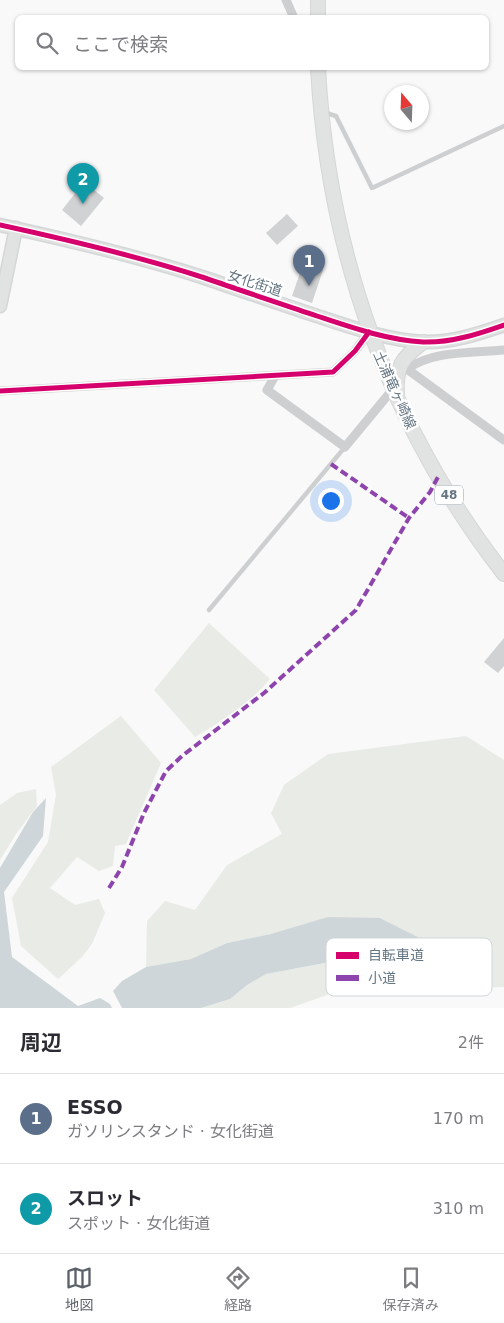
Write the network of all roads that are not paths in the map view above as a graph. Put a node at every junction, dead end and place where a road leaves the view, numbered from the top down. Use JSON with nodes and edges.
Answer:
{"nodes":[{"id":1,"x":286,"y":0,"type":"edge"},
{"id":2,"x":318,"y":0,"type":"edge"},
{"id":3,"x":293,"y":15,"type":"edge"},
{"id":4,"x":318,"y":15,"type":"edge"},
{"id":5,"x":318,"y":70,"type":"edge"},
{"id":6,"x":321,"y":111,"type":"junction"},
{"id":7,"x":504,"y":126,"type":"edge"},
{"id":8,"x":0,"y":225,"type":"edge"},
{"id":9,"x":16,"y":228,"type":"junction"},
{"id":10,"x":0,"y":306,"type":"edge"},
{"id":11,"x":504,"y":325,"type":"edge"},
{"id":12,"x":369,"y":332,"type":"junction"},
{"id":13,"x":441,"y":341,"type":"junction"},
{"id":14,"x":423,"y":342,"type":"junction"},
{"id":15,"x":504,"y":350,"type":"edge"},
{"id":16,"x":442,"y":355,"type":"junction"},
{"id":17,"x":275,"y":376,"type":"junction"},
{"id":18,"x":0,"y":391,"type":"edge"},
{"id":19,"x":395,"y":394,"type":"junction"},
{"id":20,"x":504,"y":440,"type":"edge"},
{"id":21,"x":345,"y":447,"type":"junction"},
{"id":22,"x":504,"y":574,"type":"edge"},
{"id":23,"x":209,"y":610,"type":"dead end"}],
"edges":[{"from":1,"to":3,"type":"street"},
{"from":2,"to":4,"type":"main road"},
{"from":5,"to":6,"type":"main road","name":"土浦竜ヶ崎線","number":"48"},
{"from":6,"to":7,"type":"lane"},
{"from":6,"to":12,"type":"main road","name":"土浦竜ヶ崎線","number":"48"},
{"from":8,"to":9,"type":"street","name":"女化街道"},
{"from":9,"to":10,"type":"street"},
{"from":9,"to":12,"type":"street","name":"女化街道"},
{"from":11,"to":13,"type":"street","name":"女化街道"},
{"from":12,"to":14,"type":"street","name":"女化街道"},
{"from":12,"to":17,"type":"street"},
{"from":12,"to":19,"type":"main road","name":"土浦竜ヶ崎線","number":"48"},
{"from":13,"to":14,"type":"street","name":"女化街道"},
{"from":13,"to":16,"type":"street"},
{"from":14,"to":19,"type":"main road"},
{"from":15,"to":16,"type":"street"},
{"from":16,"to":20,"type":"street"},
{"from":17,"to":18,"type":"street"},
{"from":17,"to":21,"type":"street"},
{"from":19,"to":21,"type":"street"},
{"from":19,"to":22,"type":"main road","name":"土浦竜ヶ崎線","number":"48"},
{"from":21,"to":23,"type":"lane"}]}
